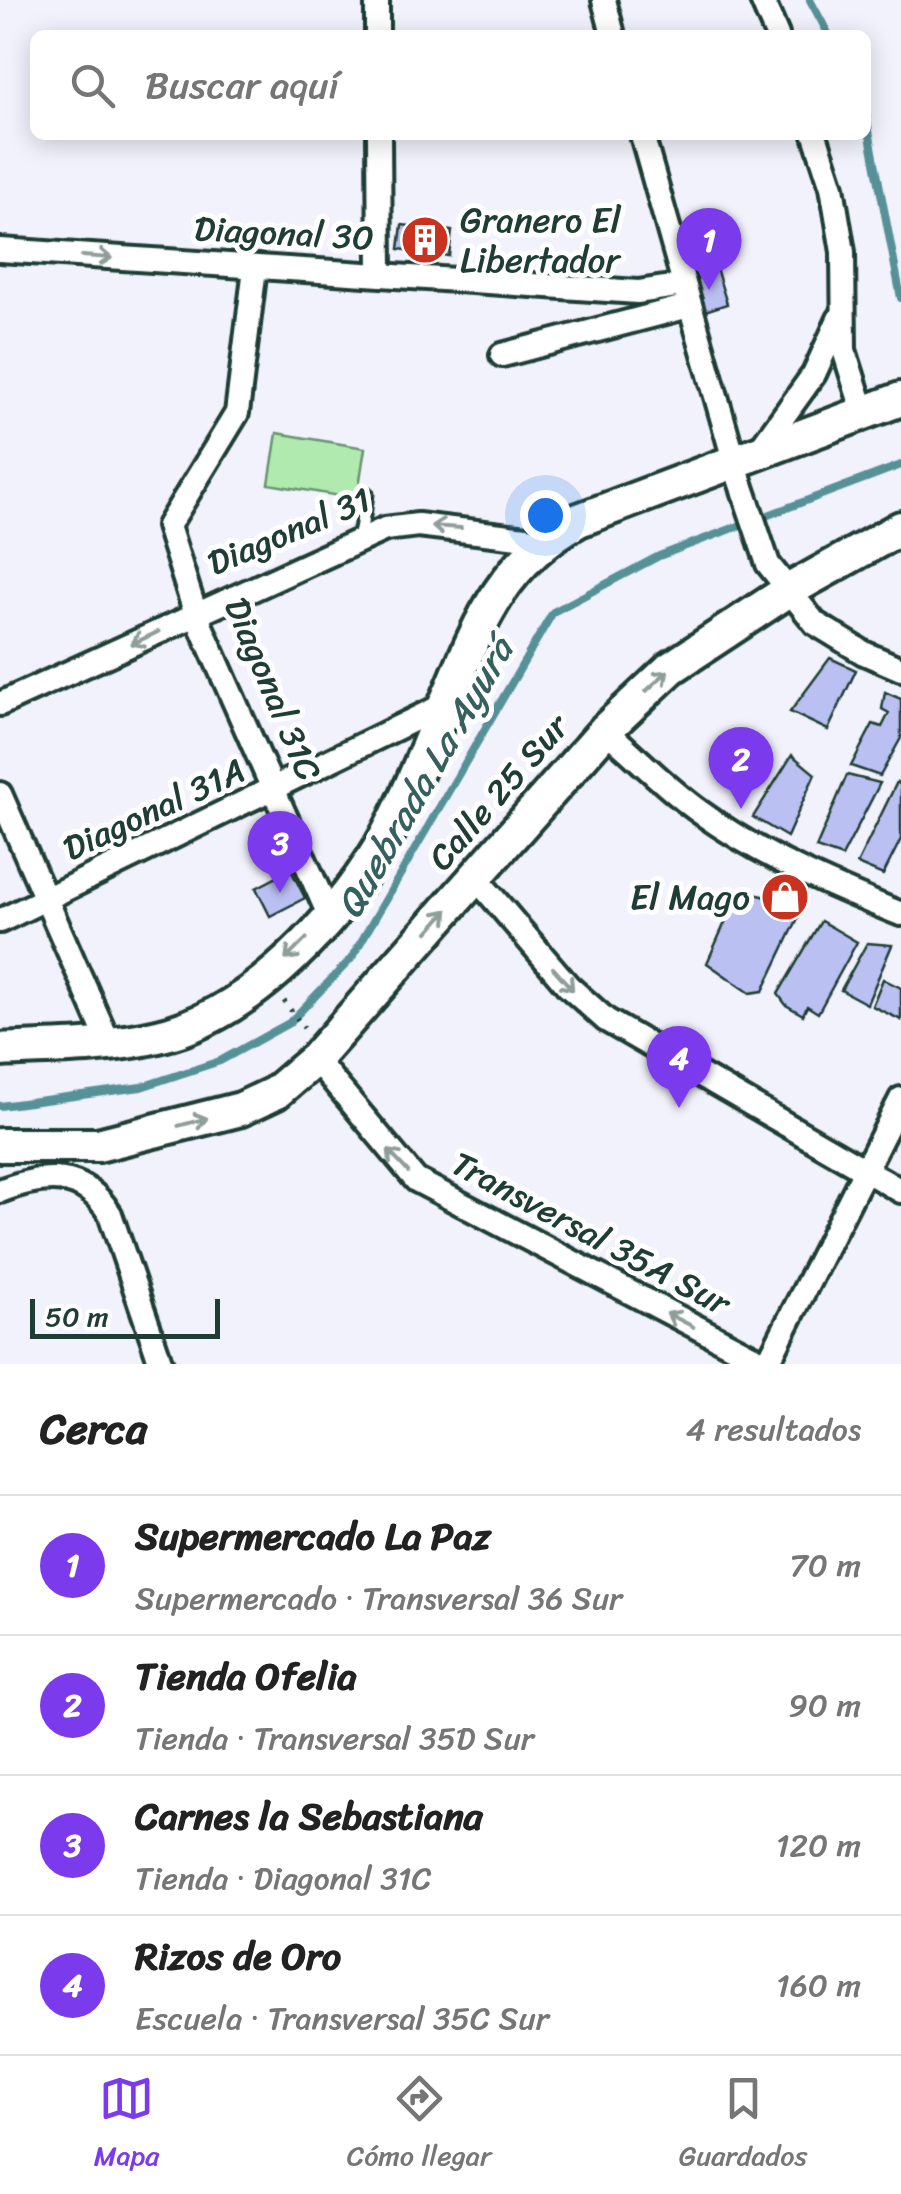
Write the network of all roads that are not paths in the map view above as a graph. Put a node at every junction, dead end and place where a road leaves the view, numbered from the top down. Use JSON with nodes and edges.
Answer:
{"nodes":[{"id":1,"x":377,"y":0,"type":"edge"},
{"id":2,"x":604,"y":0,"type":"edge"},
{"id":3,"x":762,"y":0,"type":"edge"},
{"id":4,"x":378,"y":30,"type":"edge"},
{"id":5,"x":613,"y":30,"type":"edge"},
{"id":6,"x":775,"y":30,"type":"edge"},
{"id":7,"x":379,"y":140,"type":"edge"},
{"id":8,"x":643,"y":140,"type":"edge"},
{"id":9,"x":817,"y":140,"type":"edge"},
{"id":10,"x":0,"y":250,"type":"edge"},
{"id":11,"x":256,"y":268,"type":"junction"},
{"id":12,"x":380,"y":273,"type":"junction"},
{"id":13,"x":638,"y":292,"type":"junction"},
{"id":14,"x":687,"y":296,"type":"junction"},
{"id":15,"x":840,"y":313,"type":"junction"},
{"id":16,"x":647,"y":316,"type":"junction"},
{"id":17,"x":502,"y":355,"type":"dead end"},
{"id":18,"x":879,"y":407,"type":"edge"},
{"id":19,"x":745,"y":459,"type":"junction"},
{"id":20,"x":366,"y":494,"type":"dead end"},
{"id":21,"x":901,"y":528,"type":"edge"},
{"id":22,"x":360,"y":538,"type":"junction"},
{"id":23,"x":543,"y":540,"type":"junction"},
{"id":24,"x":786,"y":592,"type":"junction"},
{"id":25,"x":196,"y":614,"type":"junction"},
{"id":26,"x":901,"y":669,"type":"edge"},
{"id":27,"x":0,"y":704,"type":"edge"},
{"id":28,"x":444,"y":706,"type":"junction"},
{"id":29,"x":605,"y":730,"type":"junction"},
{"id":30,"x":272,"y":792,"type":"junction"},
{"id":31,"x":0,"y":794,"type":"edge"},
{"id":32,"x":477,"y":878,"type":"junction"},
{"id":33,"x":46,"y":899,"type":"junction"},
{"id":34,"x":901,"y":914,"type":"edge"},
{"id":35,"x":329,"y":915,"type":"junction"},
{"id":36,"x":0,"y":921,"type":"edge"},
{"id":37,"x":109,"y":1043,"type":"junction"},
{"id":38,"x":312,"y":1046,"type":"junction"},
{"id":39,"x":0,"y":1050,"type":"edge"},
{"id":40,"x":901,"y":1099,"type":"edge"},
{"id":41,"x":0,"y":1144,"type":"edge"},
{"id":42,"x":862,"y":1171,"type":"junction"},
{"id":43,"x":901,"y":1190,"type":"edge"},
{"id":44,"x":0,"y":1192,"type":"edge"},
{"id":45,"x":161,"y":1364,"type":"edge"},
{"id":46,"x":767,"y":1364,"type":"edge"}],
"edges":[{"from":1,"to":4,"type":"street"},
{"from":2,"to":5,"type":"street"},
{"from":3,"to":6,"type":"street"},
{"from":7,"to":12,"type":"street"},
{"from":8,"to":14,"type":"street"},
{"from":9,"to":15,"type":"street"},
{"from":10,"to":11,"type":"street","name":"Diagonal 30","one_way":true},
{"from":11,"to":12,"type":"street","name":"Diagonal 30"},
{"from":11,"to":25,"type":"street","name":"Diagonal 31C"},
{"from":12,"to":13,"type":"street","name":"Diagonal 30"},
{"from":13,"to":14,"type":"street","name":"Diagonal 30"},
{"from":13,"to":16,"type":"street"},
{"from":14,"to":16,"type":"street"},
{"from":14,"to":19,"type":"street"},
{"from":15,"to":18,"type":"street"},
{"from":15,"to":19,"type":"street"},
{"from":16,"to":17,"type":"street"},
{"from":18,"to":19,"type":"main road"},
{"from":19,"to":23,"type":"main road"},
{"from":19,"to":24,"type":"street"},
{"from":20,"to":22,"type":"lane"},
{"from":21,"to":24,"type":"main road","name":"Calle 25 Sur"},
{"from":23,"to":22,"type":"street","name":"Diagonal 31","one_way":true},
{"from":22,"to":25,"type":"street","name":"Diagonal 31"},
{"from":23,"to":28,"type":"main road"},
{"from":24,"to":26,"type":"street"},
{"from":29,"to":24,"type":"main road","name":"Calle 25 Sur","one_way":true},
{"from":25,"to":27,"type":"street","name":"Diagonal 31","one_way":true},
{"from":25,"to":30,"type":"street","name":"Diagonal 31C"},
{"from":28,"to":30,"type":"street","name":"Diagonal 31A"},
{"from":28,"to":35,"type":"main road"},
{"from":29,"to":32,"type":"main road","name":"Calle 25 Sur"},
{"from":29,"to":34,"type":"street"},
{"from":30,"to":33,"type":"street","name":"Diagonal 31A"},
{"from":30,"to":35,"type":"street","name":"Diagonal 31C"},
{"from":31,"to":33,"type":"street"},
{"from":38,"to":32,"type":"main road","name":"Calle 25 Sur","one_way":true},
{"from":32,"to":42,"type":"street","one_way":true},
{"from":33,"to":36,"type":"street","name":"Diagonal 31A"},
{"from":33,"to":37,"type":"street"},
{"from":35,"to":37,"type":"main road","one_way":true},
{"from":37,"to":39,"type":"main road"},
{"from":41,"to":38,"type":"main road","name":"Calle 25 Sur","one_way":true},
{"from":46,"to":38,"type":"street","name":"Transversal 35A Sur","one_way":true},
{"from":40,"to":42,"type":"street"},
{"from":42,"to":43,"type":"street"},
{"from":42,"to":46,"type":"street"},
{"from":44,"to":45,"type":"street"}]}
